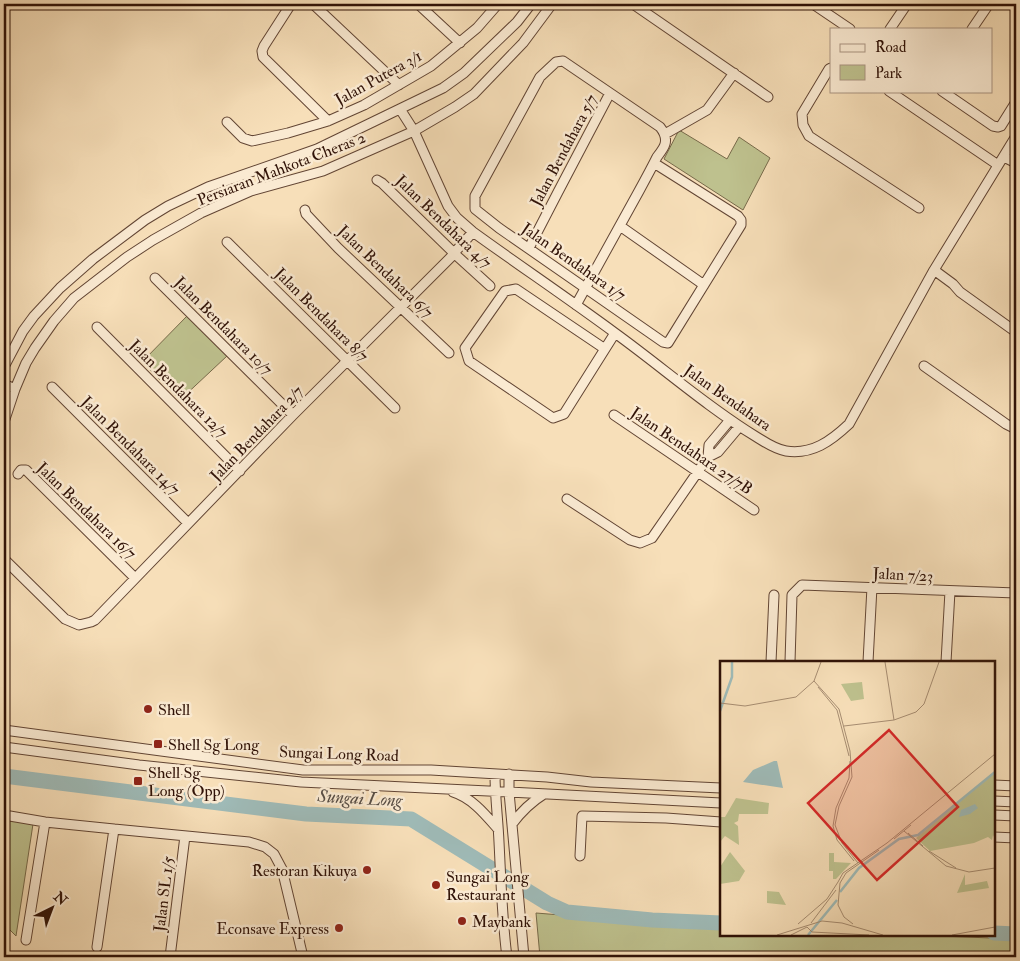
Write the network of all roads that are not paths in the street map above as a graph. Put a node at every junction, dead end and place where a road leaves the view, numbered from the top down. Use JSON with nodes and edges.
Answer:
{"nodes":[{"id":1,"x":291,"y":4,"type":"edge"},
{"id":2,"x":313,"y":4,"type":"edge"},
{"id":3,"x":418,"y":4,"type":"edge"},
{"id":4,"x":498,"y":4,"type":"edge"},
{"id":5,"x":531,"y":4,"type":"edge"},
{"id":6,"x":552,"y":4,"type":"edge"},
{"id":7,"x":633,"y":4,"type":"edge"},
{"id":8,"x":906,"y":4,"type":"edge"},
{"id":9,"x":988,"y":4,"type":"edge"},
{"id":10,"x":817,"y":5,"type":"edge"},
{"id":11,"x":849,"y":28,"type":"edge"},
{"id":12,"x":891,"y":28,"type":"edge"},
{"id":13,"x":973,"y":28,"type":"edge"},
{"id":14,"x":460,"y":43,"type":"junction"},
{"id":15,"x":830,"y":68,"type":"edge"},
{"id":16,"x":734,"y":73,"type":"junction"},
{"id":17,"x":399,"y":85,"type":"junction"},
{"id":18,"x":891,"y":92,"type":"edge"},
{"id":19,"x":943,"y":92,"type":"edge"},
{"id":20,"x":610,"y":93,"type":"junction"},
{"id":21,"x":768,"y":97,"type":"dead end"},
{"id":22,"x":1016,"y":102,"type":"edge"},
{"id":23,"x":400,"y":109,"type":"junction"},
{"id":24,"x":328,"y":121,"type":"junction"},
{"id":25,"x":227,"y":122,"type":"dead end"},
{"id":26,"x":414,"y":131,"type":"junction"},
{"id":27,"x":665,"y":134,"type":"junction"},
{"id":28,"x":1016,"y":136,"type":"edge"},
{"id":29,"x":1004,"y":156,"type":"junction"},
{"id":30,"x":654,"y":163,"type":"junction"},
{"id":31,"x":1016,"y":163,"type":"edge"},
{"id":32,"x":998,"y":165,"type":"junction"},
{"id":33,"x":377,"y":180,"type":"dead end"},
{"id":34,"x":919,"y":208,"type":"dead end"},
{"id":35,"x":305,"y":210,"type":"dead end"},
{"id":36,"x":620,"y":226,"type":"junction"},
{"id":37,"x":476,"y":234,"type":"junction"},
{"id":38,"x":227,"y":242,"type":"dead end"},
{"id":39,"x":529,"y":248,"type":"junction"},
{"id":40,"x":454,"y":255,"type":"junction"},
{"id":41,"x":933,"y":273,"type":"junction"},
{"id":42,"x":156,"y":278,"type":"dead end"},
{"id":43,"x":704,"y":285,"type":"junction"},
{"id":44,"x":490,"y":286,"type":"dead end"},
{"id":45,"x":586,"y":287,"type":"junction"},
{"id":46,"x":576,"y":305,"type":"junction"},
{"id":47,"x":402,"y":307,"type":"junction"},
{"id":48,"x":97,"y":328,"type":"dead end"},
{"id":49,"x":1016,"y":332,"type":"edge"},
{"id":50,"x":615,"y":333,"type":"junction"},
{"id":51,"x":605,"y":349,"type":"junction"},
{"id":52,"x":450,"y":353,"type":"dead end"},
{"id":53,"x":348,"y":361,"type":"junction"},
{"id":54,"x":924,"y":366,"type":"dead end"},
{"id":55,"x":4,"y":367,"type":"edge"},
{"id":56,"x":4,"y":384,"type":"edge"},
{"id":57,"x":52,"y":387,"type":"dead end"},
{"id":58,"x":15,"y":389,"type":"junction"},
{"id":59,"x":395,"y":408,"type":"dead end"},
{"id":60,"x":293,"y":415,"type":"junction"},
{"id":61,"x":614,"y":415,"type":"dead end"},
{"id":62,"x":730,"y":420,"type":"junction"},
{"id":63,"x":4,"y":422,"type":"edge"},
{"id":64,"x":740,"y":427,"type":"junction"},
{"id":65,"x":1016,"y":429,"type":"edge"},
{"id":66,"x":708,"y":457,"type":"junction"},
{"id":67,"x":240,"y":471,"type":"junction"},
{"id":68,"x":698,"y":472,"type":"junction"},
{"id":69,"x":18,"y":474,"type":"dead end"},
{"id":70,"x":567,"y":499,"type":"dead end"},
{"id":71,"x":754,"y":510,"type":"dead end"},
{"id":72,"x":188,"y":523,"type":"junction"},
{"id":73,"x":4,"y":559,"type":"edge"},
{"id":74,"x":135,"y":578,"type":"junction"},
{"id":75,"x":872,"y":587,"type":"junction"},
{"id":76,"x":950,"y":591,"type":"junction"},
{"id":77,"x":1016,"y":593,"type":"edge"},
{"id":78,"x":774,"y":595,"type":"dead end"},
{"id":79,"x":771,"y":661,"type":"edge"},
{"id":80,"x":790,"y":661,"type":"edge"},
{"id":81,"x":868,"y":661,"type":"edge"},
{"id":82,"x":946,"y":661,"type":"edge"},
{"id":83,"x":5,"y":729,"type":"edge"},
{"id":84,"x":4,"y":747,"type":"edge"},
{"id":85,"x":303,"y":770,"type":"junction"},
{"id":86,"x":495,"y":774,"type":"junction"},
{"id":87,"x":509,"y":774,"type":"junction"},
{"id":88,"x":301,"y":782,"type":"junction"},
{"id":89,"x":995,"y":786,"type":"edge"},
{"id":90,"x":1016,"y":786,"type":"edge"},
{"id":91,"x":720,"y":788,"type":"edge"},
{"id":92,"x":444,"y":790,"type":"junction"},
{"id":93,"x":495,"y":792,"type":"junction"},
{"id":94,"x":509,"y":792,"type":"junction"},
{"id":95,"x":544,"y":794,"type":"junction"},
{"id":96,"x":995,"y":801,"type":"edge"},
{"id":97,"x":1016,"y":802,"type":"edge"},
{"id":98,"x":720,"y":803,"type":"edge"},
{"id":99,"x":995,"y":814,"type":"edge"},
{"id":100,"x":4,"y":815,"type":"edge"},
{"id":101,"x":1016,"y":816,"type":"edge"},
{"id":102,"x":45,"y":822,"type":"junction"},
{"id":103,"x":720,"y":822,"type":"edge"},
{"id":104,"x":512,"y":824,"type":"junction"},
{"id":105,"x":114,"y":829,"type":"junction"},
{"id":106,"x":498,"y":829,"type":"junction"},
{"id":107,"x":185,"y":836,"type":"junction"},
{"id":108,"x":995,"y":837,"type":"edge"},
{"id":109,"x":1016,"y":838,"type":"edge"},
{"id":110,"x":580,"y":856,"type":"dead end"},
{"id":111,"x":26,"y":940,"type":"dead end"},
{"id":112,"x":97,"y":947,"type":"dead end"},
{"id":113,"x":170,"y":957,"type":"edge"},
{"id":114,"x":303,"y":957,"type":"edge"},
{"id":115,"x":507,"y":957,"type":"edge"},
{"id":116,"x":524,"y":957,"type":"edge"}],
"edges":[{"from":1,"to":24,"type":"street"},
{"from":2,"to":17,"type":"street"},
{"from":3,"to":14,"type":"street"},
{"from":4,"to":14,"type":"street","name":"Jalan Putera 3/1"},
{"from":5,"to":23,"type":"street","name":"Persiaran Mahkota Cheras 2"},
{"from":6,"to":26,"type":"street","name":"Persiaran Mahkota Cheras 2"},
{"from":7,"to":16,"type":"street"},
{"from":8,"to":12,"type":"street"},
{"from":9,"to":13,"type":"street"},
{"from":10,"to":11,"type":"street"},
{"from":14,"to":17,"type":"street","name":"Jalan Putera 3/1"},
{"from":15,"to":34,"type":"street"},
{"from":16,"to":21,"type":"street"},
{"from":16,"to":27,"type":"street"},
{"from":17,"to":24,"type":"street","name":"Jalan Putera 3/1"},
{"from":18,"to":32,"type":"street"},
{"from":19,"to":22,"type":"street"},
{"from":20,"to":27,"type":"street"},
{"from":20,"to":39,"type":"street","name":"Jalan Bendahara 5/7"},
{"from":20,"to":39,"type":"street","name":"Jalan Bendahara 1/7"},
{"from":23,"to":26,"type":"street","name":"Jalan Bendahara"},
{"from":23,"to":55,"type":"street","name":"Persiaran Mahkota Cheras 2"},
{"from":24,"to":25,"type":"street","name":"Jalan Putera 3/1"},
{"from":26,"to":37,"type":"street","name":"Jalan Bendahara"},
{"from":26,"to":58,"type":"street","name":"Persiaran Mahkota Cheras 2"},
{"from":27,"to":30,"type":"street"},
{"from":28,"to":29,"type":"street","name":"Jalan Bendahara"},
{"from":29,"to":31,"type":"street"},
{"from":29,"to":32,"type":"street","name":"Jalan Bendahara"},
{"from":30,"to":36,"type":"street"},
{"from":30,"to":43,"type":"street"},
{"from":32,"to":41,"type":"street","name":"Jalan Bendahara"},
{"from":33,"to":40,"type":"street","name":"Jalan Bendahara 4/7"},
{"from":35,"to":47,"type":"street","name":"Jalan Bendahara 6/7"},
{"from":36,"to":43,"type":"street"},
{"from":36,"to":45,"type":"street"},
{"from":37,"to":40,"type":"street","name":"Jalan Bendahara 2/7"},
{"from":37,"to":46,"type":"street","name":"Jalan Bendahara"},
{"from":38,"to":53,"type":"street","name":"Jalan Bendahara 8/7"},
{"from":39,"to":45,"type":"street","name":"Jalan Bendahara 1/7"},
{"from":40,"to":44,"type":"street","name":"Jalan Bendahara 4/7"},
{"from":40,"to":47,"type":"street","name":"Jalan Bendahara 2/7"},
{"from":41,"to":49,"type":"street"},
{"from":41,"to":64,"type":"street","name":"Jalan Bendahara"},
{"from":42,"to":60,"type":"street","name":"Jalan Bendahara 10/7"},
{"from":43,"to":45,"type":"street","name":"Jalan Bendahara 1/7"},
{"from":45,"to":46,"type":"street"},
{"from":46,"to":50,"type":"street","name":"Jalan Bendahara"},
{"from":47,"to":52,"type":"street","name":"Jalan Bendahara 6/7"},
{"from":47,"to":53,"type":"street","name":"Jalan Bendahara 2/7"},
{"from":48,"to":67,"type":"street","name":"Jalan Bendahara 12/7"},
{"from":50,"to":51,"type":"street"},
{"from":50,"to":62,"type":"street","name":"Jalan Bendahara"},
{"from":51,"to":51,"type":"street"},
{"from":53,"to":59,"type":"street","name":"Jalan Bendahara 8/7"},
{"from":53,"to":60,"type":"street","name":"Jalan Bendahara 2/7"},
{"from":54,"to":65,"type":"street"},
{"from":56,"to":58,"type":"street"},
{"from":57,"to":72,"type":"street","name":"Jalan Bendahara 14/7"},
{"from":58,"to":63,"type":"street","name":"Persiaran Mahkota Cheras 2"},
{"from":60,"to":67,"type":"street","name":"Jalan Bendahara 2/7"},
{"from":61,"to":68,"type":"street","name":"Jalan Bendahara 27/7B"},
{"from":62,"to":64,"type":"street","name":"Jalan Bendahara"},
{"from":62,"to":66,"type":"street"},
{"from":64,"to":66,"type":"street"},
{"from":66,"to":68,"type":"street"},
{"from":67,"to":72,"type":"street","name":"Jalan Bendahara 2/7"},
{"from":68,"to":70,"type":"street"},
{"from":68,"to":71,"type":"street","name":"Jalan Bendahara 27/7B"},
{"from":69,"to":74,"type":"street","name":"Jalan Bendahara 16/7"},
{"from":72,"to":74,"type":"street","name":"Jalan Bendahara 2/7"},
{"from":73,"to":74,"type":"street","name":"Jalan Bendahara 2/7"},
{"from":75,"to":76,"type":"street","name":"Jalan 7/23"},
{"from":75,"to":80,"type":"street","name":"Jalan 7/23"},
{"from":75,"to":81,"type":"street"},
{"from":76,"to":77,"type":"street","name":"Jalan 7/23"},
{"from":76,"to":82,"type":"street"},
{"from":78,"to":79,"type":"street"},
{"from":83,"to":85,"type":"street","name":"Sungai Long Road"},
{"from":84,"to":88,"type":"street","name":"Sungai Long Road"},
{"from":85,"to":86,"type":"street","name":"Sungai Long Road"},
{"from":85,"to":88,"type":"street"},
{"from":86,"to":87,"type":"street","name":"Sungai Long Road"},
{"from":86,"to":93,"type":"street"},
{"from":87,"to":91,"type":"street","name":"Sungai Long Road"},
{"from":87,"to":94,"type":"street"},
{"from":88,"to":92,"type":"street","name":"Sungai Long Road"},
{"from":89,"to":90,"type":"street"},
{"from":92,"to":93,"type":"street","name":"Sungai Long Road"},
{"from":92,"to":106,"type":"street"},
{"from":93,"to":94,"type":"street","name":"Sungai Long Road"},
{"from":93,"to":106,"type":"street"},
{"from":94,"to":95,"type":"street","name":"Sungai Long Road"},
{"from":94,"to":104,"type":"street"},
{"from":95,"to":98,"type":"street","name":"Sungai Long Road"},
{"from":95,"to":104,"type":"street"},
{"from":96,"to":97,"type":"street"},
{"from":99,"to":101,"type":"street"},
{"from":100,"to":102,"type":"street"},
{"from":102,"to":105,"type":"street"},
{"from":102,"to":111,"type":"street"},
{"from":103,"to":110,"type":"street"},
{"from":104,"to":116,"type":"street"},
{"from":105,"to":107,"type":"street"},
{"from":105,"to":112,"type":"street"},
{"from":106,"to":115,"type":"street"},
{"from":107,"to":113,"type":"street","name":"Jalan SL 1/5"},
{"from":107,"to":114,"type":"street"},
{"from":108,"to":109,"type":"street"}]}
